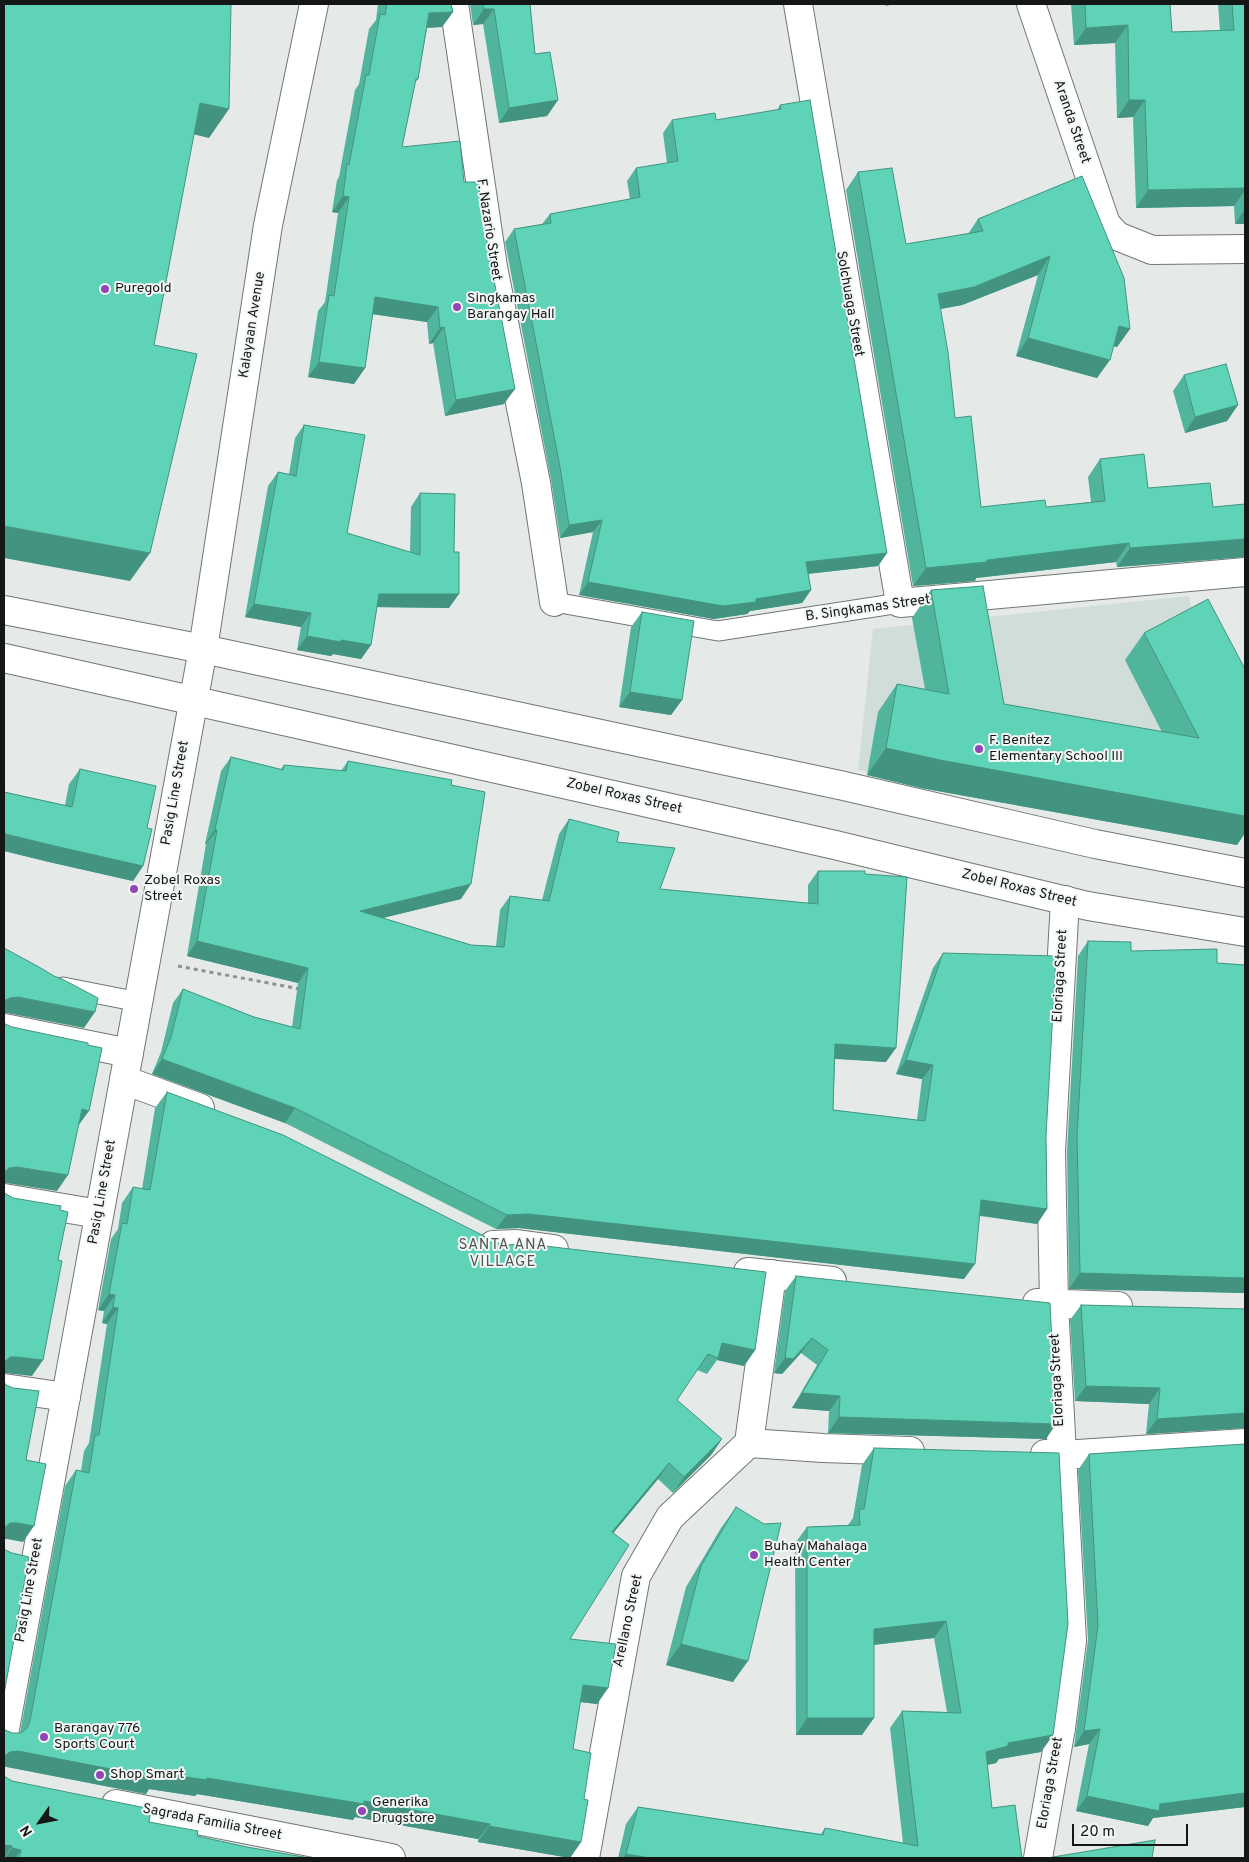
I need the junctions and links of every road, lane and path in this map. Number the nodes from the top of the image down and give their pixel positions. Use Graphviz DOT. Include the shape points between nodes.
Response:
graph roads {
  1 [pos="314,4"];
  2 [pos="454,4"];
  3 [pos="798,4"];
  4 [pos="1031,4"];
  5 [pos="1245,249"];
  6 [pos="1245,572"];
  7 [pos="554,602"];
  8 [pos="900,603"];
  9 [pos="4,610"];
  10 [pos="203,649"];
  11 [pos="4,658"];
  12 [pos="194,700"];
  13 [pos="1245,872"];
  14 [pos="1066,900"];
  15 [pos="1245,932"];
  16 [pos="146,960"];
  17 [pos="49,983"];
  18 [pos="307,990"];
  19 [pos="139,1002"];
  20 [pos="4,1028"];
  21 [pos="129,1053"];
  22 [pos="124,1080"];
  23 [pos="224,1117"];
  24 [pos="4,1198"];
  25 [pos="99,1214"];
  26 [pos="468,1232"];
  27 [pos="575,1251"];
  28 [pos="723,1268"];
  29 [pos="772,1274"];
  30 [pos="859,1284"];
  31 [pos="1015,1300"];
  32 [pos="1054,1304"];
  33 [pos="1140,1306"];
  34 [pos="4,1388"];
  35 [pos="66,1397"];
  36 [pos="1245,1442"];
  37 [pos="749,1443"];
  38 [pos="933,1451"];
  39 [pos="1023,1454"];
  40 [pos="1063,1455"];
  41 [pos="4,1734"];
  42 [pos="88,1798"];
  43 [pos="374,1857"];
  44 [pos="585,1858"];
  45 [pos="1038,1858"];
  1 -- 10 [label="street, Kalayaan Avenue" via="268,225"];
  2 -- 7 [label="street, F. Nazario Street" via="493,267 536,483"];
  3 -- 8 [label="street, Solchuaga Street"];
  4 -- 5 [label="street, Aranda Street" via="1106,224 1118,236 1152,250"];
  6 -- 8 [label="street, B. Singkamas Street"];
  7 -- 8 [label="lane, B. Singkamas Street" via="718,631"];
  9 -- 10 [label="street"];
  10 -- 12 [label="street, Pasig Line Street"];
  10 -- 13 [label="street" via="844,786 1095,844"];
  11 -- 12 [label="street, Zobel Roxas Street"];
  12 -- 14 [label="street, Zobel Roxas Street"];
  12 -- 16 [label="street, Pasig Line Street"];
  14 -- 15 [label="street, Zobel Roxas Street"];
  14 -- 32 [label="street, Eloriaga Street" via="1051,1151"];
  16 -- 18 [label="path"];
  16 -- 19 [label="street, Pasig Line Street"];
  17 -- 19 [label="lane"];
  19 -- 21 [label="street, Pasig Line Street"];
  20 -- 21 [label="street"];
  21 -- 22 [label="street, Pasig Line Street"];
  22 -- 23 [label="street"];
  22 -- 25 [label="street, Pasig Line Street"];
  24 -- 25 [label="street"];
  25 -- 35 [label="street, Pasig Line Street"];
  26 -- 27 [label="street" via="493,1245 516,1244"];
  28 -- 29 [label="street"];
  29 -- 30 [label="street"];
  29 -- 37 [label="street"];
  31 -- 32 [label="street"];
  32 -- 33 [label="street"];
  32 -- 40 [label="street, Eloriaga Street"];
  34 -- 35 [label="street"];
  35 -- 41 [label="street, Pasig Line Street" via="24,1558"];
  36 -- 40 [label="street"];
  37 -- 38 [label="street"];
  37 -- 44 [label="street, Arellano Street" via="670,1517 636,1576"];
  39 -- 40 [label="street"];
  40 -- 45 [label="street, Eloriaga Street" via="1072,1641"];
  42 -- 43 [label="street, Sagrada Familia Street"];
}
